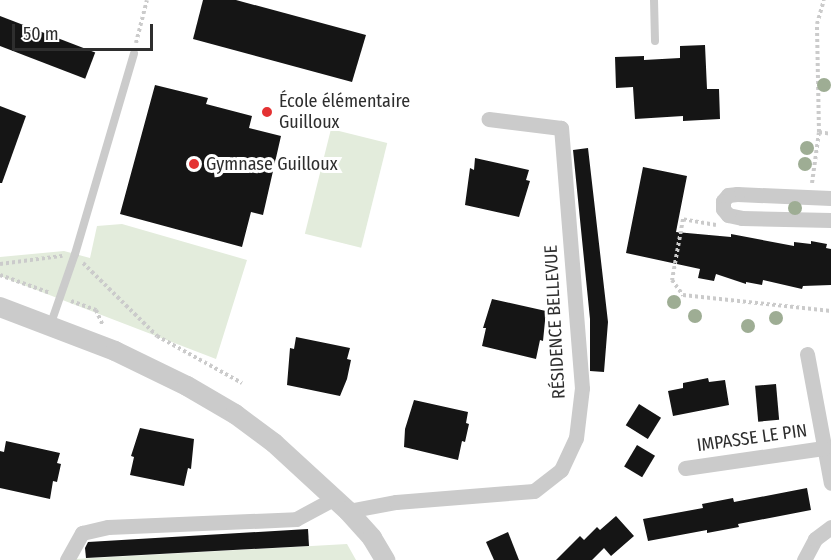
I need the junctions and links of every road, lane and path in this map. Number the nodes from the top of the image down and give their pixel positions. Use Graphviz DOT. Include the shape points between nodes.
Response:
graph roads {
  1 [pos="147,0"];
  2 [pos="654,0"];
  3 [pos="824,0"];
  4 [pos="655,41"];
  5 [pos="134,53"];
  6 [pos="489,119"];
  7 [pos="819,132"];
  8 [pos="831,134"];
  9 [pos="811,198"];
  10 [pos="831,198"];
  11 [pos="831,220"];
  12 [pos="717,226"];
  13 [pos="75,254"];
  14 [pos="0,264"];
  15 [pos="0,307"];
  16 [pos="831,311"];
  17 [pos="50,326"];
  18 [pos="807,354"];
  19 [pos="242,383"];
  20 [pos="824,448"];
  21 [pos="685,468"];
  22 [pos="831,483"];
  23 [pos="342,504"];
  24 [pos="831,526"];
  25 [pos="67,560"];
  26 [pos="385,560"];
  27 [pos="804,560"];
  1 -- 5 [label="path"];
  2 -- 4 [label="lane"];
  3 -- 7 [label="path" via="817,24"];
  5 -- 13 [label="lane"];
  6 -- 23 [label="street, RÉSIDENCE BELLEVUE" via="561,128 582,388 576,438 561,470 534,491"];
  7 -- 8 [label="path"];
  7 -- 9 [label="path"];
  9 -- 10 [label="street"];
  9 -- 11 [label="street" via="728,195 723,209 728,215 742,218"];
  12 -- 16 [label="path" via="683,219 672,280 683,295"];
  13 -- 14 [label="path"];
  13 -- 17 [label="lane"];
  13 -- 19 [label="path" via="157,336"];
  15 -- 17 [label="street"];
  17 -- 23 [label="street" via="115,351 235,414"];
  18 -- 20 [label="street, IMPASSE LE PIN"];
  20 -- 21 [label="street, IMPASSE LE PIN"];
  20 -- 22 [label="street, IMPASSE LE PIN"];
  23 -- 25 [label="street, RÉSIDENCE BELLEVUE" via="296,519 108,527 82,533"];
  23 -- 26 [label="street" via="372,538"];
  24 -- 27 [label="street" via="815,539"];
}
